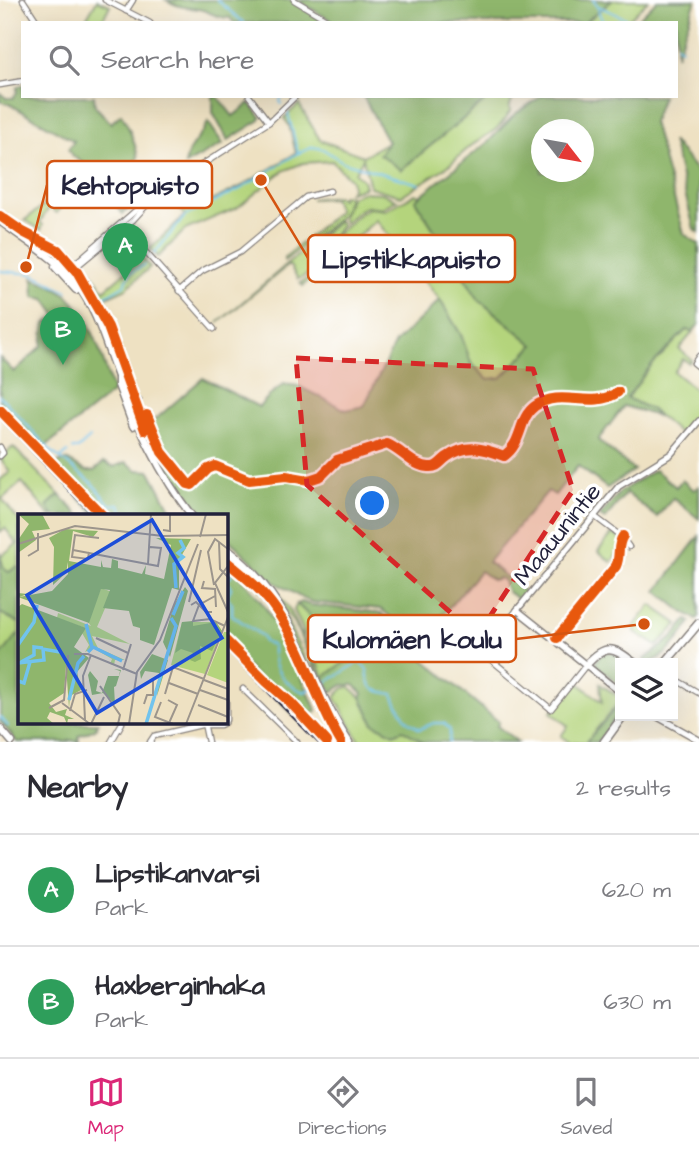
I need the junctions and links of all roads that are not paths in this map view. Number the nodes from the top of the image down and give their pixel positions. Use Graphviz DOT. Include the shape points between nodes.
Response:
graph roads {
  1 [pos="23,0"];
  2 [pos="105,0"];
  3 [pos="133,0"];
  4 [pos="294,0"];
  5 [pos="126,12"];
  6 [pos="37,21"];
  7 [pos="146,21"];
  8 [pos="329,21"];
  9 [pos="21,81"];
  10 [pos="0,85"];
  11 [pos="251,98"];
  12 [pos="294,98"];
  13 [pos="270,122"];
  14 [pos="330,191"];
  15 [pos="0,221"];
  16 [pos="123,226"];
  17 [pos="65,274"];
  18 [pos="179,291"];
  19 [pos="214,329"];
  20 [pos="699,356"];
  21 [pos="699,367"];
  22 [pos="699,421"];
  23 [pos="0,447"];
  24 [pos="0,456"];
  25 [pos="191,514"];
  26 [pos="594,515"];
  27 [pos="629,547"];
  28 [pos="228,550"];
  29 [pos="517,610"];
  30 [pos="699,622"];
  31 [pos="628,658"];
  32 [pos="669,658"];
  33 [pos="586,665"];
  34 [pos="678,681"];
  35 [pos="615,688"];
  36 [pos="243,689"];
  37 [pos="699,693"];
  38 [pos="619,721"];
  39 [pos="665,721"];
  40 [pos="121,724"];
  41 [pos="204,724"];
  42 [pos="221,724"];
  43 [pos="0,728"];
  44 [pos="699,740"];
  45 [pos="12,742"];
  46 [pos="111,742"];
  47 [pos="150,742"];
  48 [pos="208,742"];
  49 [pos="298,742"];
  50 [pos="349,742"];
  51 [pos="604,742"];
  1 -- 6 [label="street"];
  2 -- 5 [label="street"];
  3 -- 5 [label="street"];
  4 -- 8 [label="street"];
  5 -- 7 [label="street"];
  9 -- 10 [label="street"];
  11 -- 13 [label="street"];
  12 -- 13 [label="street"];
  13 -- 16 [label="street" via="176,180"];
  14 -- 18 [label="street" via="306,197 240,252 202,271"];
  15 -- 17 [label="main road"];
  16 -- 17 [label="street"];
  16 -- 18 [label="street"];
  17 -- 25 [label="main road" via="88,300 129,408 157,466"];
  18 -- 19 [label="street"];
  20 -- 21 [label="street" via="694,363"];
  22 -- 26 [label="street, Maauunintie" via="675,450 619,486"];
  23 -- 24 [label="street"];
  26 -- 27 [label="street"];
  26 -- 29 [label="street, Maauunintie"];
  28 -- 50 [label="main road" via="261,579 280,604"];
  29 -- 33 [label="street"];
  29 -- 33 [label="street, Maauunintie" via="483,653 551,709"];
  30 -- 32 [label="main road"];
  31 -- 33 [label="main road" via="611,649 599,652"];
  33 -- 35 [label="street"];
  34 -- 37 [label="street"];
  36 -- 49 [label="street"];
  38 -- 51 [label="main road"];
  39 -- 44 [label="street"];
  40 -- 46 [label="street"];
  41 -- 42 [label="street"];
  41 -- 47 [label="street" via="154,736"];
  41 -- 48 [label="street"];
  43 -- 45 [label="main road"];
}
